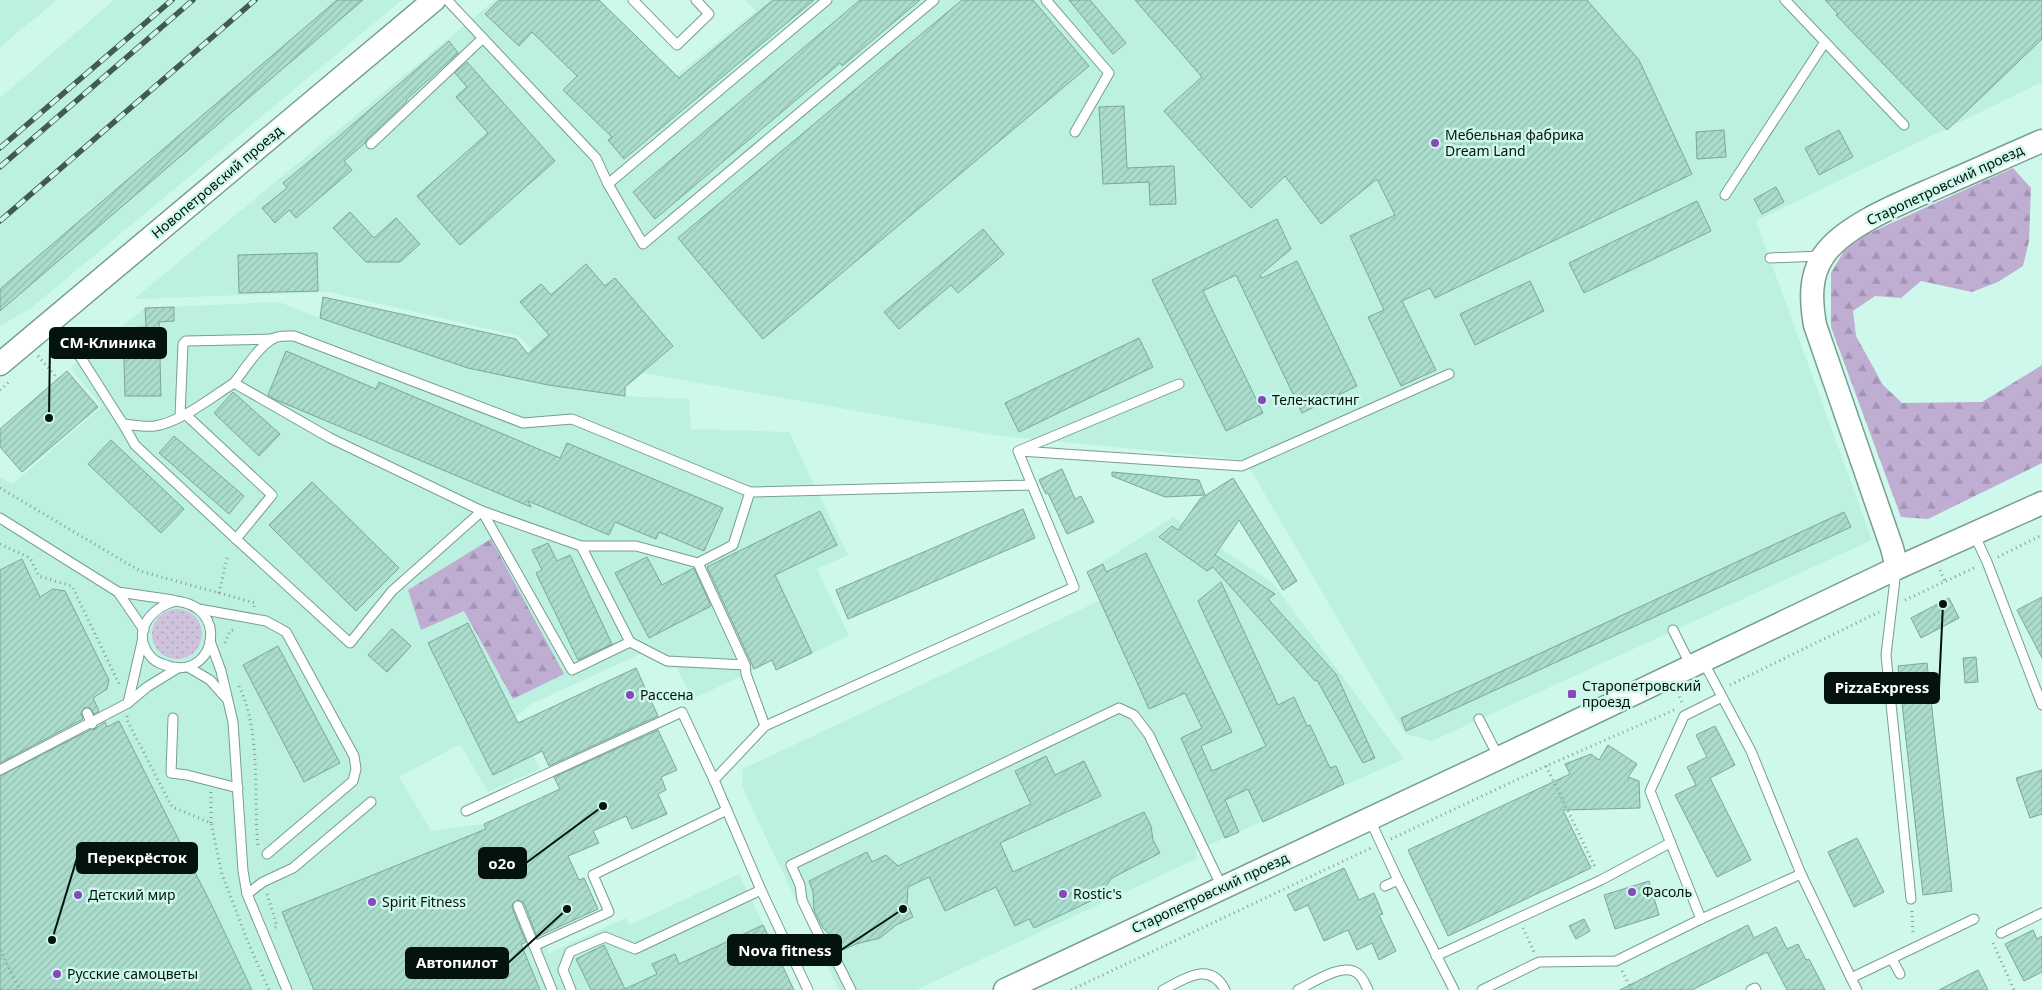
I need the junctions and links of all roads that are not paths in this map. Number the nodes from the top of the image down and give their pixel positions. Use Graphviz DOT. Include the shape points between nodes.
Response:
graph roads {
  1 [pos="434,0"];
  2 [pos="447,0"];
  3 [pos="633,0"];
  4 [pos="696,0"];
  5 [pos="827,0"];
  6 [pos="934,0"];
  7 [pos="1046,0"];
  8 [pos="1785,0"];
  9 [pos="483,38"];
  10 [pos="1825,42"];
  11 [pos="1904,125"];
  12 [pos="1074,132"];
  13 [pos="2042,141"];
  14 [pos="371,144"];
  15 [pos="608,184"];
  16 [pos="1725,195"];
  17 [pos="1824,256"];
  18 [pos="1770,258"];
  19 [pos="48,323"];
  20 [pos="273,339"];
  21 [pos="6,371"];
  22 [pos="1449,374"];
  23 [pos="234,383"];
  24 [pos="1179,384"];
  25 [pos="183,415"];
  26 [pos="124,424"];
  27 [pos="1018,451"];
  28 [pos="1032,485"];
  29 [pos="750,492"];
  30 [pos="2042,503"];
  31 [pos="482,511"];
  32 [pos="0,518"];
  33 [pos="1974,534"];
  34 [pos="236,539"];
  35 [pos="582,546"];
  36 [pos="698,563"];
  37 [pos="1896,568"];
  38 [pos="118,592"];
  39 [pos="176,601"];
  40 [pos="199,609"];
  41 [pos="144,630"];
  42 [pos="1674,630"];
  43 [pos="210,641"];
  44 [pos="142,642"];
  45 [pos="630,642"];
  46 [pos="1697,664"];
  47 [pos="745,665"];
  48 [pos="188,666"];
  49 [pos="178,668"];
  50 [pos="1720,694"];
  51 [pos="128,703"];
  52 [pos="230,704"];
  53 [pos="2042,705"];
  54 [pos="87,713"];
  55 [pos="173,718"];
  56 [pos="1479,719"];
  57 [pos="92,724"];
  58 [pos="766,726"];
  59 [pos="1499,758"];
  60 [pos="0,770"];
  61 [pos="714,780"];
  62 [pos="238,788"];
  63 [pos="371,802"];
  64 [pos="727,810"];
  65 [pos="466,811"];
  66 [pos="1370,819"];
  67 [pos="1670,843"];
  68 [pos="262,854"];
  69 [pos="1801,874"];
  70 [pos="1398,880"];
  71 [pos="1385,886"];
  72 [pos="1222,888"];
  73 [pos="761,890"];
  74 [pos="247,894"];
  75 [pos="1911,899"];
  76 [pos="518,906"];
  77 [pos="2042,913"];
  78 [pos="1700,919"];
  79 [pos="1974,920"];
  80 [pos="2001,934"];
  81 [pos="534,946"];
  82 [pos="1436,956"];
  83 [pos="1892,959"];
  84 [pos="1900,974"];
  85 [pos="1851,978"];
  86 [pos="287,990"];
  87 [pos="552,990"];
  88 [pos="572,990"];
  89 [pos="808,990"];
  90 [pos="851,990"];
  91 [pos="1005,990"];
  92 [pos="1162,990"];
  93 [pos="1225,990"];
  94 [pos="1298,990"];
  95 [pos="1368,990"];
  96 [pos="1454,990"];
  97 [pos="1482,990"];
  98 [pos="1751,990"];
  99 [pos="1756,990"];
  100 [pos="1857,990"];
  1 -- 19 [label="street, Новопетровский проезд"];
  2 -- 9 [label="lane"];
  3 -- 4 [label="lane" via="677,45 709,14"];
  5 -- 15 [label="lane"];
  6 -- 15 [label="lane" via="643,244"];
  7 -- 12 [label="lane" via="1109,74"];
  8 -- 10 [label="lane"];
  9 -- 14 [label="lane"];
  9 -- 15 [label="lane" via="596,158"];
  10 -- 11 [label="lane"];
  10 -- 16 [label="lane"];
  13 -- 17 [label="street, Старопетровский проезд" via="1892,207 1847,233"];
  17 -- 18 [label="lane"];
  17 -- 37 [label="street, Старопетровский проезд" via="1814,279 1811,300 1815,325 1892,548"];
  19 -- 21 [label="street, Новопетровский проезд"];
  19 -- 26 [label="lane" via="81,358"];
  20 -- 23 [label="lane"];
  20 -- 25 [label="lane" via="186,341 183,344"];
  20 -- 29 [label="lane" via="294,336 523,423 572,419"];
  22 -- 27 [label="lane" via="1242,466"];
  23 -- 25 [label="lane"];
  23 -- 31 [label="lane" via="330,438"];
  24 -- 27 [label="lane"];
  25 -- 26 [label="lane" via="156,426"];
  25 -- 34 [label="lane" via="272,495"];
  26 -- 34 [label="lane" via="135,445"];
  27 -- 28 [label="lane"];
  28 -- 29 [label="lane"];
  28 -- 58 [label="lane" via="1074,587"];
  29 -- 36 [label="lane" via="733,545"];
  30 -- 33 [label="street"];
  31 -- 34 [label="lane" via="392,591 350,643"];
  31 -- 35 [label="lane"];
  31 -- 45 [label="lane" via="572,670"];
  32 -- 38 [label="lane"];
  33 -- 37 [label="street"];
  33 -- 53 [label="lane"];
  35 -- 36 [label="lane" via="636,546"];
  35 -- 45 [label="lane"];
  36 -- 47 [label="lane"];
  37 -- 46 [label="street, Старопетровский проезд"];
  37 -- 75 [label="lane" via="1886,655"];
  38 -- 39 [label="lane"];
  38 -- 41 [label="lane"];
  39 -- 40 [label="lane" via="188,602"];
  39 -- 41 [label="lane" via="163,604 152,612"];
  40 -- 43 [label="lane" via="208,619"];
  40 -- 68 [label="lane" via="266,621 286,632 354,756 356,769 353,781"];
  41 -- 44 [label="lane"];
  42 -- 46 [label="lane"];
  43 -- 48 [label="lane" via="199,661"];
  43 -- 52 [label="lane"];
  44 -- 49 [label="lane" via="155,661"];
  44 -- 51 [label="lane"];
  45 -- 47 [label="lane" via="667,661"];
  46 -- 50 [label="lane"];
  46 -- 59 [label="street, Старопетровский проезд"];
  47 -- 58 [label="lane"];
  48 -- 49 [label="lane"];
  48 -- 52 [label="lane" via="210,680"];
  49 -- 51 [label="lane"];
  50 -- 67 [label="lane" via="1684,716 1650,791"];
  50 -- 69 [label="lane" via="1751,751"];
  51 -- 57 [label="lane"];
  52 -- 62 [label="lane"];
  54 -- 57 [label="lane"];
  55 -- 62 [label="lane" via="171,773"];
  56 -- 59 [label="lane"];
  57 -- 60 [label="lane"];
  58 -- 61 [label="lane"];
  59 -- 66 [label="street, Старопетровский проезд"];
  61 -- 64 [label="lane"];
  61 -- 65 [label="lane" via="682,712"];
  62 -- 74 [label="lane"];
  63 -- 74 [label="lane" via="293,868 263,882"];
  64 -- 73 [label="lane"];
  64 -- 81 [label="lane" via="593,875 610,912"];
  66 -- 70 [label="lane"];
  66 -- 72 [label="street, Старопетровский проезд"];
  67 -- 78 [label="lane"];
  67 -- 82 [label="lane" via="1601,880"];
  69 -- 78 [label="lane"];
  69 -- 85 [label="lane"];
  70 -- 71 [label="lane"];
  70 -- 82 [label="lane"];
  72 -- 90 [label="lane" via="1149,735 1134,715 1119,708 791,865 800,885 802,900 824,946 833,954"];
  72 -- 91 [label="street, Старопетровский проезд"];
  73 -- 88 [label="lane" via="634,949 605,937 570,952 563,970"];
  73 -- 89 [label="lane"];
  74 -- 86 [label="lane"];
  76 -- 81 [label="lane"];
  77 -- 80 [label="lane"];
  78 -- 97 [label="lane" via="1616,961 1539,962"];
  79 -- 83 [label="lane"];
  81 -- 87 [label="lane"];
  82 -- 96 [label="lane"];
  83 -- 84 [label="lane"];
  83 -- 85 [label="lane"];
  85 -- 100 [label="lane"];
  92 -- 93 [label="lane" via="1199,974 1212,975 1221,981"];
  94 -- 95 [label="lane" via="1345,969 1359,974"];
  98 -- 99 [label="lane"];
}
